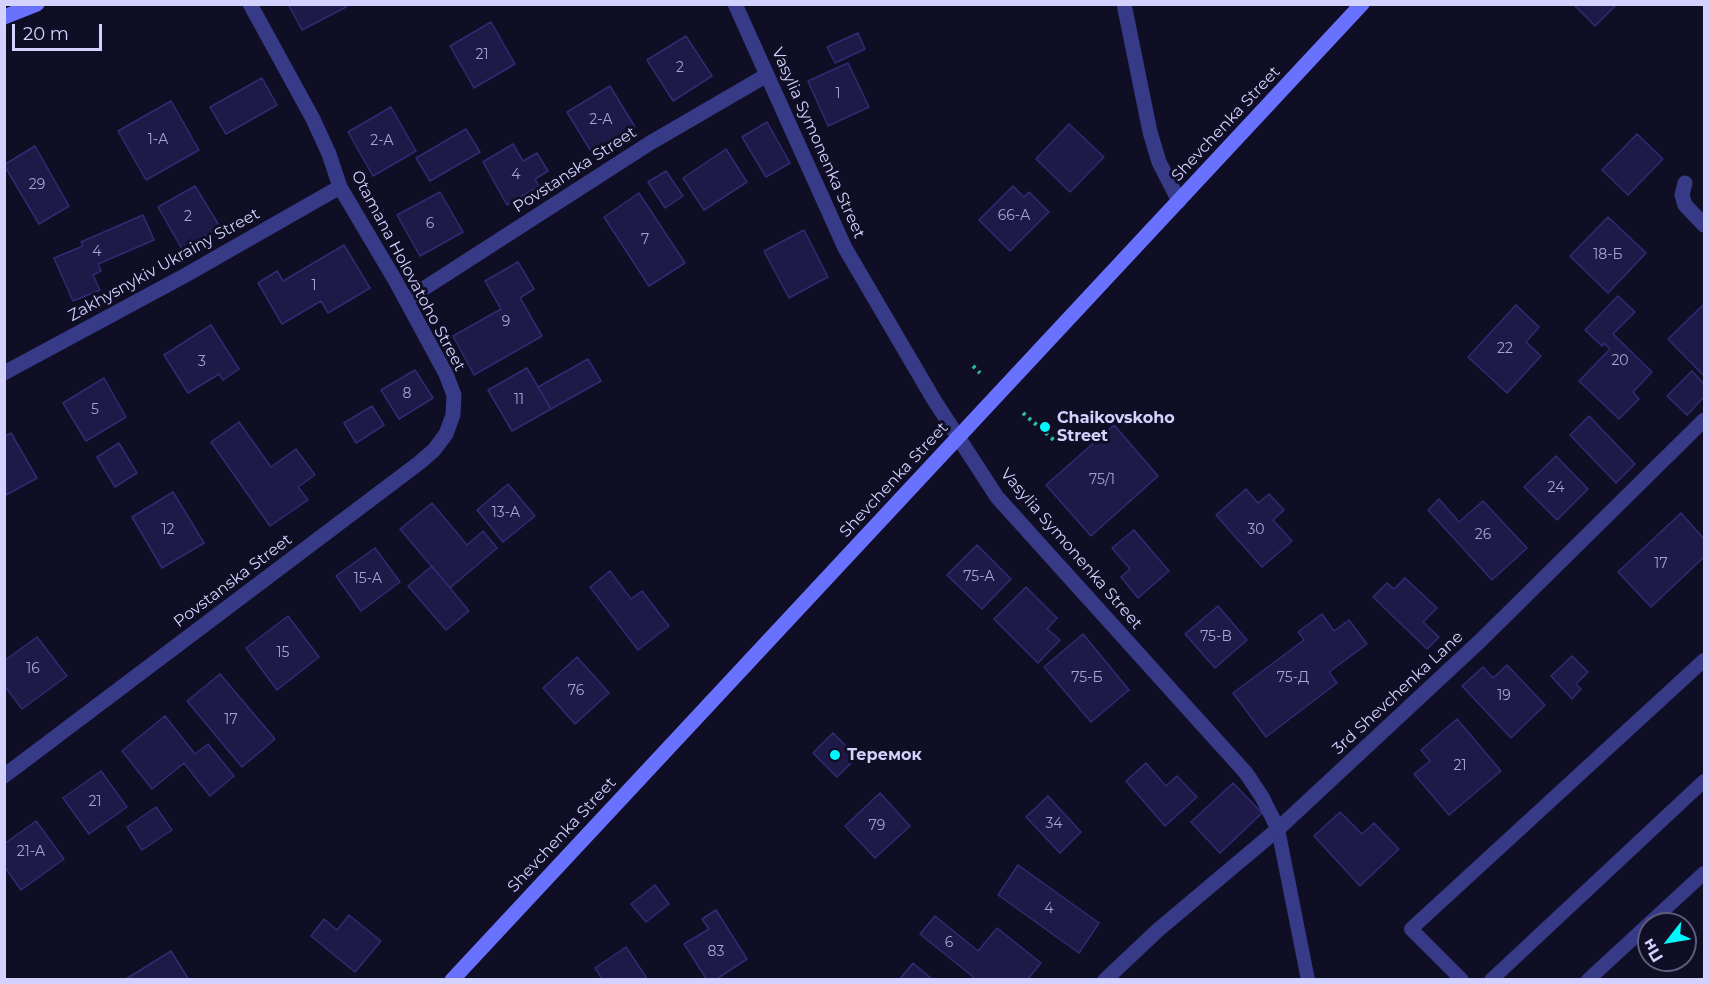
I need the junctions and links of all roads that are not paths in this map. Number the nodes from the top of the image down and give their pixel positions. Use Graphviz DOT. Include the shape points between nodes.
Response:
graph roads {
  1 [pos="37,4"];
  2 [pos="250,4"];
  3 [pos="735,4"];
  4 [pos="1124,4"];
  5 [pos="1362,4"];
  6 [pos="4,17"];
  7 [pos="767,75"];
  8 [pos="1685,183"];
  9 [pos="340,187"];
  10 [pos="1179,201"];
  11 [pos="1704,225"];
  12 [pos="406,300"];
  13 [pos="4,373"];
  14 [pos="453,395"];
  15 [pos="1704,420"];
  16 [pos="958,438"];
  17 [pos="1704,660"];
  18 [pos="4,776"];
  19 [pos="1704,781"];
  20 [pos="1278,829"];
  21 [pos="1704,873"];
  22 [pos="452,980"];
  23 [pos="1105,980"];
  24 [pos="1308,980"];
  25 [pos="1462,980"];
  26 [pos="1491,980"];
  27 [pos="1588,980"];
  1 -- 6 [label="main road"];
  2 -- 9 [label="street, Otamana Holovatoho Street" via="313,119"];
  3 -- 7 [label="street, Vasylia Symonenka Street"];
  4 -- 10 [label="street" via="1150,132 1159,162"];
  5 -- 10 [label="main road, Shevchenka Street"];
  7 -- 12 [label="street, Povstanska Street" via="650,143"];
  7 -- 16 [label="street, Vasylia Symonenka Street" via="845,248"];
  8 -- 11 [label="street" via="1685,205"];
  9 -- 12 [label="street, Otamana Holovatoho Street"];
  9 -- 13 [label="street, Zakhysnykiv Ukrainy Street"];
  10 -- 16 [label="main road, Shevchenka Street"];
  12 -- 14 [label="street, Otamana Holovatoho Street" via="446,374"];
  14 -- 18 [label="street, Povstanska Street" via="453,415 446,434 419,463"];
  15 -- 20 [label="street, 3rd Shevchenka Lane" via="1480,641"];
  16 -- 20 [label="street, Vasylia Symonenka Street" via="997,497 1246,773"];
  16 -- 22 [label="main road, Shevchenka Street"];
  17 -- 25 [label="lane" via="1411,929"];
  19 -- 26 [label="lane"];
  20 -- 23 [label="street, 3rd Shevchenka Lane"];
  20 -- 24 [label="lane, Vasylia Symonenka Street"];
  21 -- 27 [label="lane"];
}
